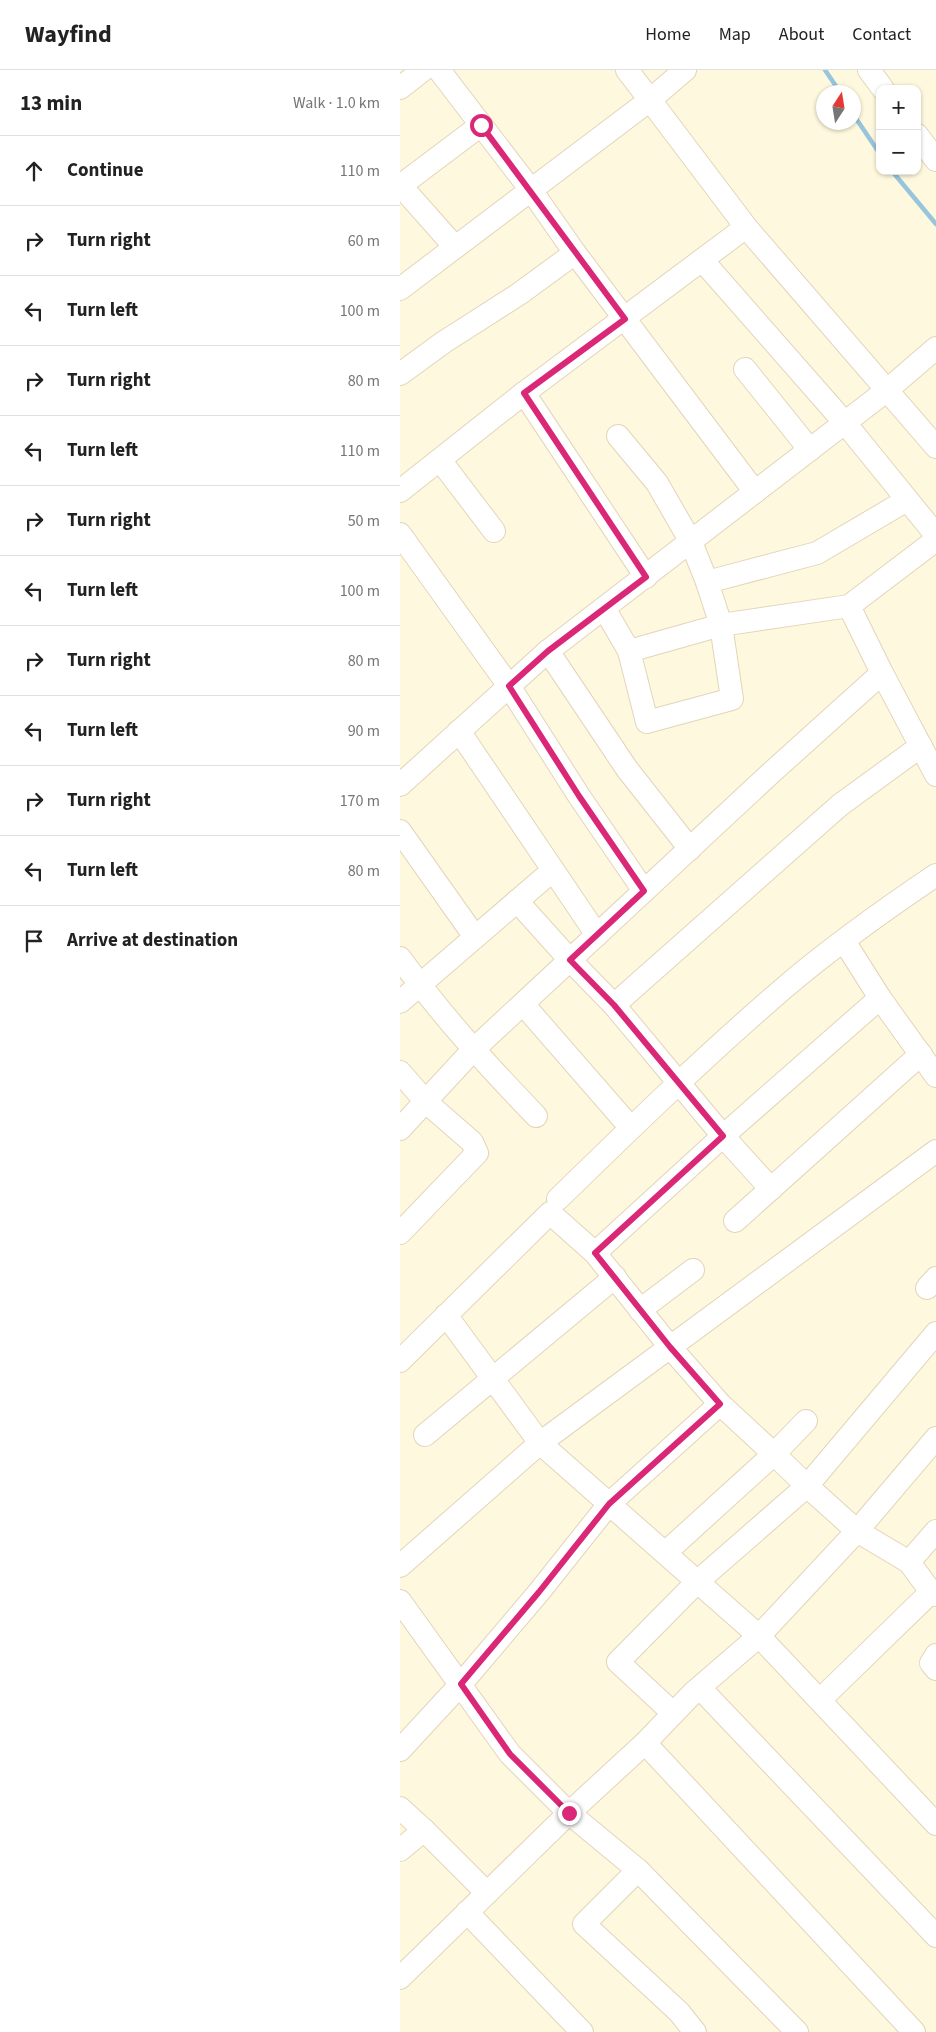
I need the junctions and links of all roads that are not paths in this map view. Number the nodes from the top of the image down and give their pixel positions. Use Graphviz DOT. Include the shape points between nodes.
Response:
graph roads {
  1 [pos="423,70"];
  2 [pos="439,70"];
  3 [pos="627,70"];
  4 [pos="685,70"];
  5 [pos="869,70"];
  6 [pos="880,85"];
  7 [pos="400,88"];
  8 [pos="650,100"];
  9 [pos="481,125"];
  10 [pos="400,185"];
  11 [pos="531,190"];
  12 [pos="746,227"];
  13 [pos="455,247"];
  14 [pos="575,253"];
  15 [pos="702,260"];
  16 [pos="401,286"];
  17 [pos="625,319"];
  18 [pos="936,348"];
  19 [pos="745,369"];
  20 [pos="400,374"];
  21 [pos="886,392"];
  22 [pos="524,393"];
  23 [pos="845,423"];
  24 [pos="618,436"];
  25 [pos="936,447"];
  26 [pos="810,450"];
  27 [pos="440,460"];
  28 [pos="400,491"];
  29 [pos="755,492"];
  30 [pos="907,500"];
  31 [pos="494,531"];
  32 [pos="400,534"];
  33 [pos="936,535"];
  34 [pos="936,540"];
  35 [pos="691,542"];
  36 [pos="646,577"];
  37 [pos="707,582"];
  38 [pos="849,606"];
  39 [pos="604,608"];
  40 [pos="720,625"];
  41 [pos="548,651"];
  42 [pos="628,651"];
  43 [pos="882,673"];
  44 [pos="509,686"];
  45 [pos="459,732"];
  46 [pos="921,746"];
  47 [pos="936,775"];
  48 [pos="400,784"];
  49 [pos="400,831"];
  50 [pos="690,848"];
  51 [pos="552,870"];
  52 [pos="936,875"];
  53 [pos="644,891"];
  54 [pos="517,901"];
  55 [pos="597,935"];
  56 [pos="475,937"];
  57 [pos="844,941"];
  58 [pos="400,958"];
  59 [pos="570,960"];
  60 [pos="419,985"];
  61 [pos="880,998"];
  62 [pos="400,1002"];
  63 [pos="523,1004"];
  64 [pos="614,1005"];
  65 [pos="473,1050"];
  66 [pos="921,1054"];
  67 [pos="400,1072"];
  68 [pos="936,1076"];
  69 [pos="678,1083"];
  70 [pos="426,1102"];
  71 [pos="536,1116"];
  72 [pos="631,1128"];
  73 [pos="400,1129"];
  74 [pos="723,1136"];
  75 [pos="936,1151"];
  76 [pos="771,1189"];
  77 [pos="558,1200"];
  78 [pos="734,1221"];
  79 [pos="400,1233"];
  80 [pos="595,1253"];
  81 [pos="693,1270"];
  82 [pos="615,1277"];
  83 [pos="640,1310"];
  84 [pos="446,1315"];
  85 [pos="936,1333"];
  86 [pos="670,1347"];
  87 [pos="400,1361"];
  88 [pos="493,1378"];
  89 [pos="720,1404"];
  90 [pos="806,1421"];
  91 [pos="425,1435"];
  92 [pos="936,1438"];
  93 [pos="540,1443"];
  94 [pos="774,1454"];
  95 [pos="806,1486"];
  96 [pos="609,1504"];
  97 [pos="857,1531"];
  98 [pos="936,1531"];
  99 [pos="665,1554"];
  100 [pos="909,1562"];
  101 [pos="400,1566"];
  102 [pos="697,1582"];
  103 [pos="934,1594"];
  104 [pos="400,1601"];
  105 [pos="759,1636"];
  106 [pos="936,1655"];
  107 [pos="936,1669"];
  108 [pos="461,1684"];
  109 [pos="700,1688"];
  110 [pos="824,1697"];
  111 [pos="673,1713"];
  112 [pos="645,1743"];
  113 [pos="400,1750"];
  114 [pos="400,1808"];
  115 [pos="569,1813"];
  116 [pos="936,1824"];
  117 [pos="424,1830"];
  118 [pos="400,1850"];
  119 [pos="638,1870"];
  120 [pos="486,1893"];
  121 [pos="467,1912"];
  122 [pos="936,1936"];
  123 [pos="400,1978"];
  124 [pos="582,2032"];
  125 [pos="695,2032"];
  126 [pos="797,2032"];
  127 [pos="914,2032"];
  1 -- 7 [label="street"];
  2 -- 9 [label="street"];
  3 -- 8 [label="street"];
  4 -- 8 [label="street"];
  5 -- 6 [label="street"];
  8 -- 11 [label="street"];
  8 -- 12 [label="street"];
  9 -- 10 [label="street"];
  9 -- 11 [label="street"];
  10 -- 13 [label="street"];
  11 -- 13 [label="street"];
  11 -- 14 [label="street"];
  12 -- 15 [label="street"];
  12 -- 21 [label="street"];
  13 -- 16 [label="street"];
  14 -- 17 [label="street"];
  14 -- 20 [label="street"];
  15 -- 17 [label="street"];
  15 -- 23 [label="street"];
  17 -- 22 [label="street"];
  17 -- 29 [label="street"];
  18 -- 21 [label="street"];
  19 -- 26 [label="street"];
  21 -- 23 [label="street"];
  21 -- 25 [label="street"];
  22 -- 27 [label="street"];
  22 -- 36 [label="street"];
  23 -- 26 [label="street"];
  23 -- 30 [label="street"];
  24 -- 35 [label="street" via="657,483"];
  26 -- 29 [label="street"];
  27 -- 28 [label="street"];
  27 -- 31 [label="street"];
  29 -- 35 [label="street"];
  30 -- 33 [label="street"];
  30 -- 37 [label="street" via="817,553"];
  32 -- 44 [label="street"];
  34 -- 38 [label="street"];
  35 -- 36 [label="street"];
  35 -- 37 [label="street"];
  36 -- 39 [label="street"];
  37 -- 40 [label="street"];
  38 -- 40 [label="street"];
  38 -- 43 [label="street"];
  39 -- 41 [label="street"];
  39 -- 42 [label="street"];
  40 -- 42 [label="street"];
  40 -- 42 [label="street" via="732,699 647,722"];
  41 -- 44 [label="street"];
  41 -- 50 [label="street" via="627,769"];
  43 -- 46 [label="street"];
  43 -- 50 [label="street"];
  44 -- 45 [label="street"];
  44 -- 53 [label="street"];
  45 -- 48 [label="street"];
  45 -- 51 [label="street"];
  46 -- 47 [label="street"];
  46 -- 64 [label="street" via="840,805"];
  49 -- 56 [label="street"];
  50 -- 53 [label="street"];
  51 -- 54 [label="street"];
  51 -- 55 [label="street"];
  52 -- 57 [label="street"];
  53 -- 55 [label="street"];
  54 -- 56 [label="street"];
  54 -- 59 [label="street"];
  55 -- 59 [label="street"];
  56 -- 60 [label="street"];
  57 -- 61 [label="street"];
  57 -- 69 [label="street" via="786,986"];
  58 -- 60 [label="street"];
  59 -- 63 [label="street"];
  59 -- 64 [label="street"];
  60 -- 62 [label="street"];
  60 -- 65 [label="street"];
  61 -- 66 [label="street"];
  61 -- 74 [label="street"];
  63 -- 65 [label="street"];
  63 -- 72 [label="street"];
  64 -- 69 [label="street"];
  65 -- 70 [label="street"];
  65 -- 71 [label="street"];
  66 -- 68 [label="street"];
  66 -- 76 [label="street"];
  67 -- 70 [label="street"];
  69 -- 72 [label="street"];
  69 -- 74 [label="street"];
  70 -- 73 [label="street"];
  70 -- 79 [label="street" via="472,1142 478,1153"];
  72 -- 77 [label="street"];
  74 -- 76 [label="street"];
  74 -- 80 [label="street"];
  75 -- 86 [label="street"];
  76 -- 78 [label="street"];
  80 -- 82 [label="street"];
  80 -- 84 [label="street" via="550,1213"];
  81 -- 83 [label="street"];
  82 -- 83 [label="street"];
  82 -- 88 [label="street"];
  83 -- 86 [label="street"];
  84 -- 87 [label="street"];
  84 -- 88 [label="street"];
  85 -- 95 [label="street"];
  86 -- 89 [label="street"];
  86 -- 93 [label="street"];
  88 -- 91 [label="street"];
  88 -- 93 [label="street"];
  89 -- 94 [label="street"];
  89 -- 96 [label="street"];
  90 -- 94 [label="street"];
  92 -- 97 [label="street"];
  93 -- 96 [label="street"];
  93 -- 101 [label="street"];
  94 -- 95 [label="street"];
  94 -- 99 [label="street"];
  95 -- 97 [label="street"];
  95 -- 102 [label="street"];
  96 -- 99 [label="street"];
  96 -- 108 [label="street"];
  97 -- 100 [label="street"];
  97 -- 105 [label="street"];
  98 -- 100 [label="street"];
  99 -- 102 [label="street"];
  100 -- 103 [label="street"];
  102 -- 105 [label="street"];
  102 -- 111 [label="street" via="618,1662"];
  103 -- 110 [label="street"];
  104 -- 108 [label="street"];
  105 -- 109 [label="street"];
  105 -- 116 [label="street"];
  106 -- 107 [label="street" via="931,1663"];
  108 -- 113 [label="street"];
  108 -- 115 [label="street" via="510,1754"];
  109 -- 111 [label="street"];
  109 -- 122 [label="street"];
  111 -- 112 [label="street"];
  112 -- 115 [label="street"];
  112 -- 127 [label="street"];
  114 -- 117 [label="street"];
  115 -- 119 [label="street"];
  115 -- 120 [label="street"];
  117 -- 118 [label="street"];
  117 -- 120 [label="street"];
  119 -- 125 [label="street" via="584,1924 679,2012"];
  119 -- 126 [label="street"];
  120 -- 121 [label="street"];
  121 -- 123 [label="street"];
  121 -- 124 [label="street"];
}
